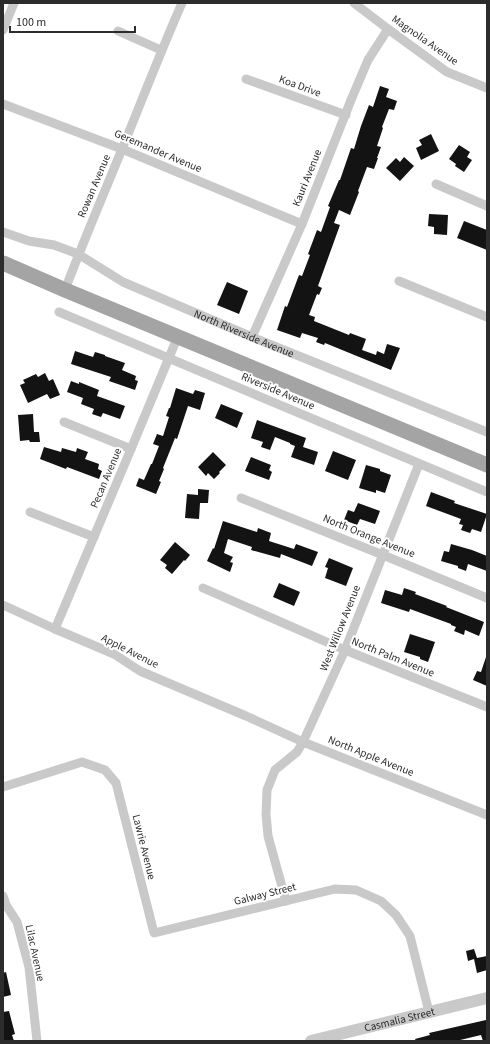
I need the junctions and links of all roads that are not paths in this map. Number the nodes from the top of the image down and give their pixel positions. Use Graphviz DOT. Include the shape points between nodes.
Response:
graph roads {
  1 [pos="14,3"];
  2 [pos="182,3"];
  3 [pos="354,3"];
  4 [pos="388,29"];
  5 [pos="3,30"];
  6 [pos="118,31"];
  7 [pos="161,50"];
  8 [pos="246,79"];
  9 [pos="487,88"];
  10 [pos="3,104"];
  11 [pos="346,115"];
  12 [pos="122,149"];
  13 [pos="436,184"];
  14 [pos="487,206"];
  15 [pos="302,224"];
  16 [pos="3,232"];
  17 [pos="78,254"];
  18 [pos="3,263"];
  19 [pos="398,281"];
  20 [pos="65,290"];
  21 [pos="59,312"];
  22 [pos="487,317"];
  23 [pos="178,336"];
  24 [pos="252,337"];
  25 [pos="168,358"];
  26 [pos="64,422"];
  27 [pos="487,432"];
  28 [pos="131,449"];
  29 [pos="419,464"];
  30 [pos="487,465"];
  31 [pos="487,492"];
  32 [pos="241,498"];
  33 [pos="30,512"];
  34 [pos="94,537"];
  35 [pos="383,554"];
  36 [pos="203,588"];
  37 [pos="487,598"];
  38 [pos="3,605"];
  39 [pos="55,629"];
  40 [pos="345,650"];
  41 [pos="487,708"];
  42 [pos="246,716"];
  43 [pos="303,742"];
  44 [pos="3,788"];
  45 [pos="487,816"];
  46 [pos="3,896"];
  47 [pos="286,901"];
  48 [pos="154,933"];
  49 [pos="487,998"];
  50 [pos="429,1012"];
  51 [pos="37,1041"];
  52 [pos="311,1041"];
  1 -- 5 [label="street"];
  2 -- 7 [label="street, Rowan Avenue"];
  3 -- 4 [label="street, Magnolia Avenue"];
  4 -- 9 [label="street, Magnolia Avenue" via="447,72"];
  4 -- 11 [label="street, Kauri Avenue" via="368,60"];
  6 -- 7 [label="street"];
  7 -- 12 [label="street, Rowan Avenue"];
  8 -- 11 [label="street, Koa Drive"];
  10 -- 12 [label="street, Geremander Avenue"];
  11 -- 15 [label="street, Kauri Avenue"];
  12 -- 15 [label="street, Geremander Avenue"];
  12 -- 17 [label="street, Rowan Avenue"];
  13 -- 14 [label="street"];
  15 -- 24 [label="street, Kauri Avenue"];
  16 -- 17 [label="street, North Riverside Avenue"];
  17 -- 20 [label="street, Rowan Avenue"];
  17 -- 24 [label="street, North Riverside Avenue" via="123,282"];
  18 -- 20 [label="main road"];
  19 -- 22 [label="street"];
  20 -- 23 [label="main road"];
  21 -- 25 [label="street, Riverside Avenue"];
  23 -- 25 [label="street, Pecan Avenue"];
  23 -- 30 [label="main road"];
  24 -- 27 [label="street, North Riverside Avenue"];
  25 -- 28 [label="street, Pecan Avenue"];
  25 -- 29 [label="street, Riverside Avenue"];
  26 -- 28 [label="street"];
  28 -- 34 [label="street, Pecan Avenue"];
  29 -- 31 [label="street, Riverside Avenue"];
  29 -- 35 [label="street, West Willow Avenue"];
  32 -- 35 [label="street, North Orange Avenue"];
  33 -- 34 [label="street"];
  34 -- 39 [label="street, Pecan Avenue"];
  35 -- 37 [label="street, North Orange Avenue"];
  35 -- 40 [label="street, West Willow Avenue"];
  36 -- 40 [label="street, North Palm Avenue"];
  38 -- 39 [label="street, Apple Avenue"];
  39 -- 42 [label="street, Apple Avenue" via="114,654 140,671"];
  40 -- 41 [label="street, North Palm Avenue"];
  40 -- 43 [label="street, West Willow Avenue"];
  42 -- 43 [label="street, North Apple Avenue"];
  43 -- 45 [label="street, North Apple Avenue"];
  43 -- 47 [label="street, West Willow Avenue" via="297,752 275,770 266,790 268,836"];
  44 -- 48 [label="street, Lawrie Avenue" via="82,762 105,770 116,783"];
  46 -- 51 [label="street, Lilac Avenue" via="17,922 28,967"];
  47 -- 48 [label="street, Galway Street"];
  47 -- 50 [label="street, Galway Street" via="335,889 356,890 381,902 396,915 410,936"];
  49 -- 50 [label="street, Casmalia Street"];
  50 -- 52 [label="street, Casmalia Street"];
}
